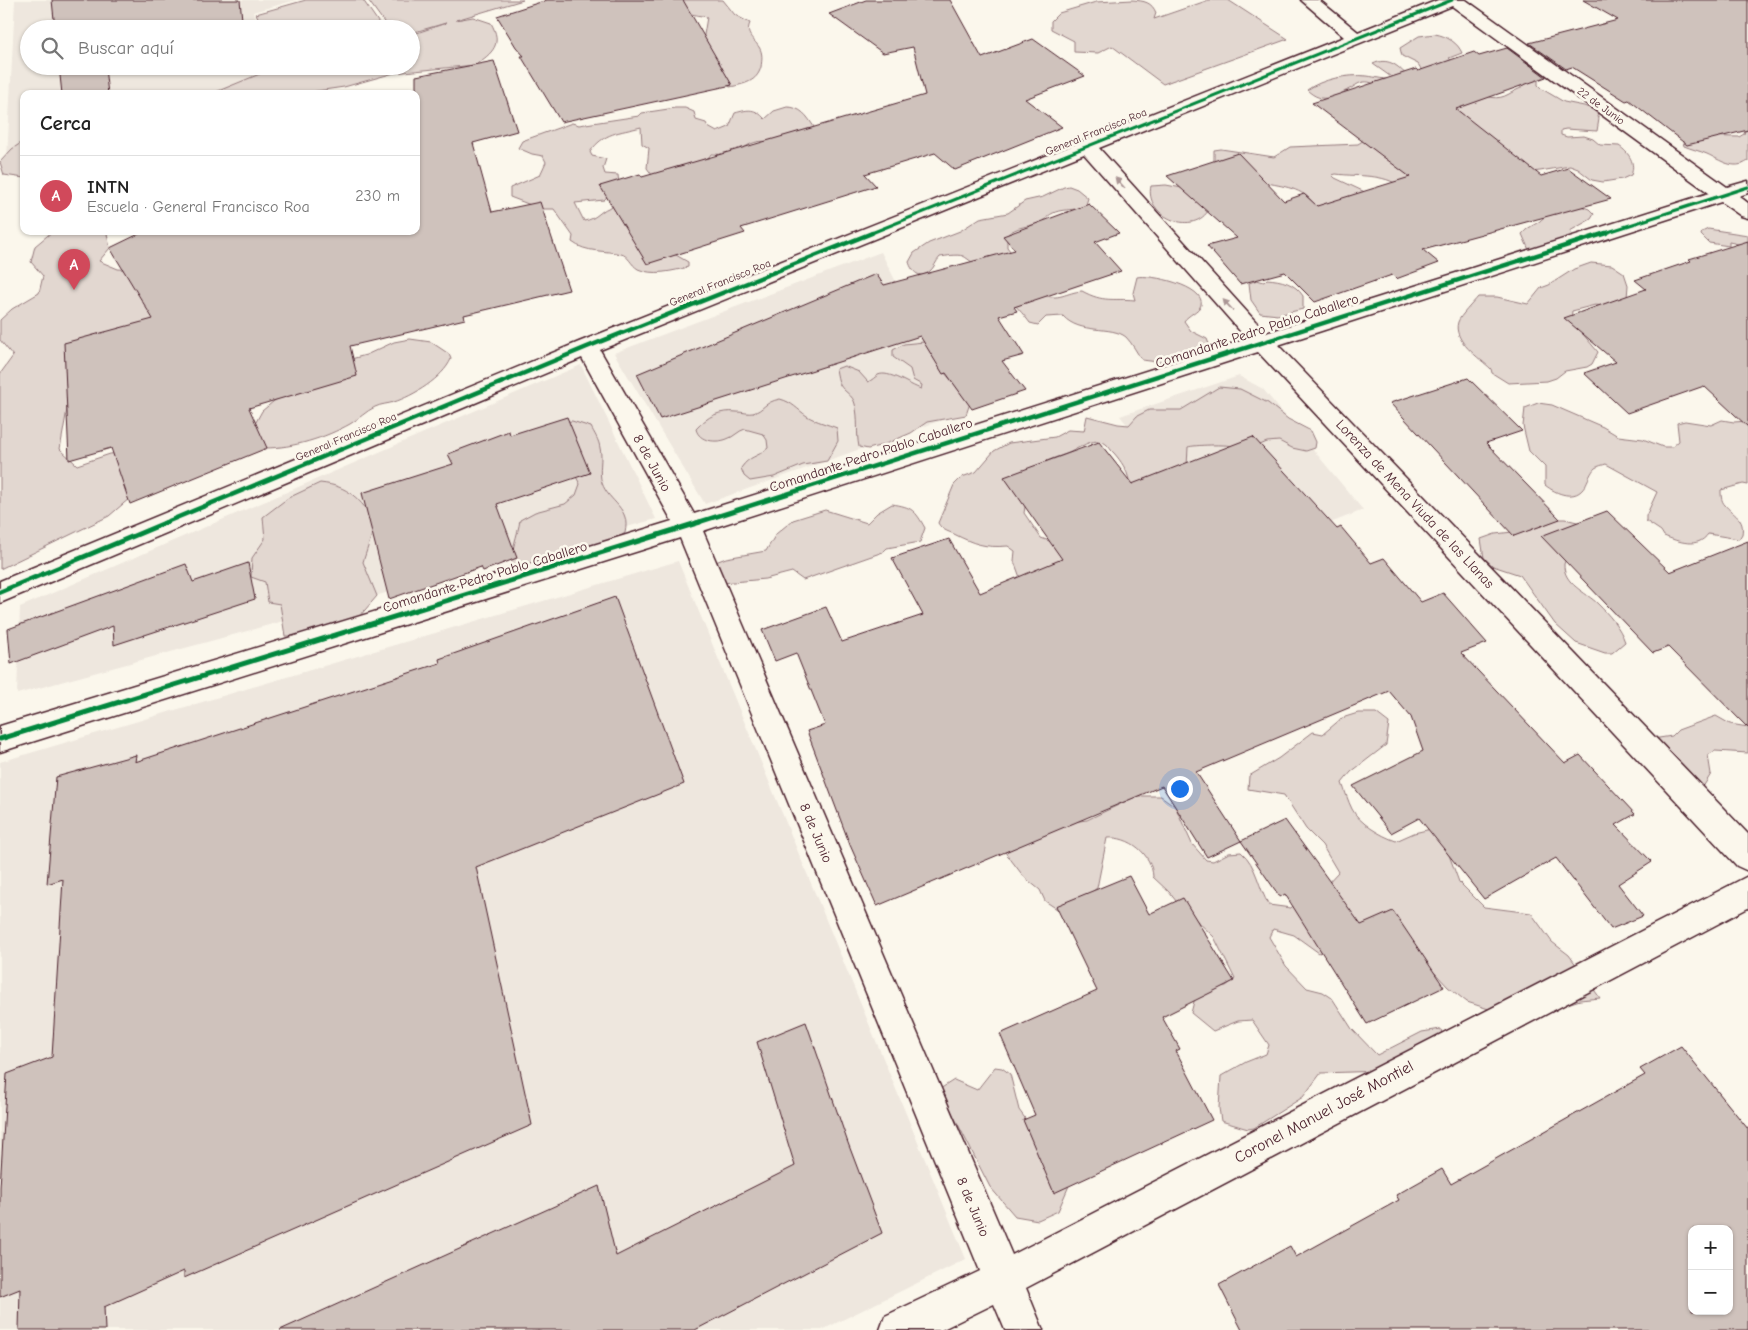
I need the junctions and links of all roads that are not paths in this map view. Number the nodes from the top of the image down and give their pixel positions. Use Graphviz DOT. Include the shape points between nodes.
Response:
graph roads {
  1 [pos="1310,0"];
  2 [pos="1453,0"];
  3 [pos="1356,38"];
  4 [pos="1087,146"];
  5 [pos="1748,187"];
  6 [pos="1722,195"];
  7 [pos="1748,212"];
  8 [pos="1261,341"];
  9 [pos="587,347"];
  10 [pos="688,526"];
  11 [pos="0,592"];
  12 [pos="0,740"];
  13 [pos="1748,856"];
  14 [pos="1748,891"];
  15 [pos="1003,1280"];
  16 [pos="899,1330"];
  17 [pos="1024,1330"];
  1 -- 3 [label="street"];
  2 -- 3 [label="street, General Francisco Roa"];
  2 -- 6 [label="street, 22 de Junio"];
  3 -- 4 [label="street, General Francisco Roa"];
  8 -- 4 [label="street, Lorenza de Mena Viuda de las Llanas, one-way"];
  4 -- 9 [label="street, General Francisco Roa"];
  5 -- 6 [label="street, Comandante Pedro Pablo Caballero"];
  6 -- 7 [label="street, 22 de Junio"];
  6 -- 8 [label="street, Comandante Pedro Pablo Caballero"];
  8 -- 10 [label="street, Comandante Pedro Pablo Caballero"];
  8 -- 13 [label="street, Lorenza de Mena Viuda de las Llanas"];
  9 -- 10 [label="street, 8 de Junio"];
  9 -- 11 [label="street, General Francisco Roa"];
  10 -- 12 [label="street, Comandante Pedro Pablo Caballero"];
  10 -- 15 [label="street, 8 de Junio"];
  14 -- 15 [label="street, Coronel Manuel José Montiel"];
  15 -- 16 [label="street, Coronel Manuel José Montiel"];
  15 -- 17 [label="street, 8 de Junio"];
}
